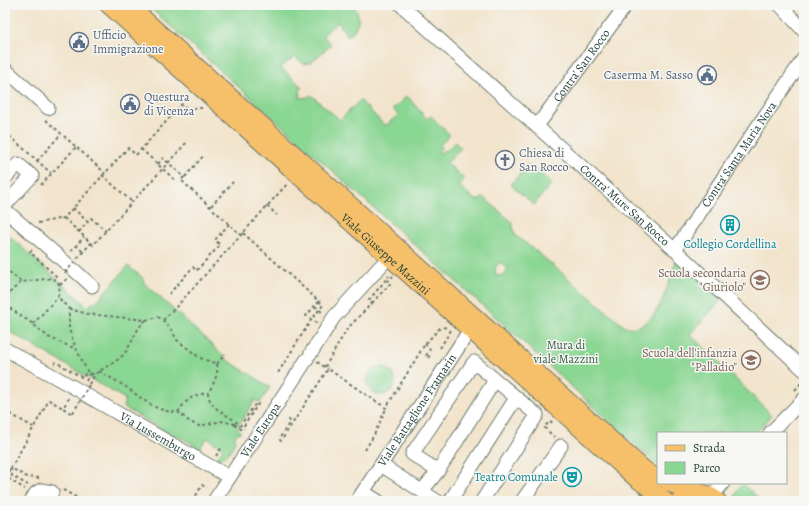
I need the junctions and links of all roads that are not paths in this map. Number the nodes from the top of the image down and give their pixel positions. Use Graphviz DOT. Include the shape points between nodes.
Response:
graph roads {
  1 [pos="108,5"];
  2 [pos="129,5"];
  3 [pos="626,5"];
  4 [pos="780,5"];
  5 [pos="406,7"];
  6 [pos="804,31"];
  7 [pos="804,58"];
  8 [pos="5,69"];
  9 [pos="46,113"];
  10 [pos="529,123"];
  11 [pos="5,178"];
  12 [pos="5,205"];
  13 [pos="5,210"];
  14 [pos="675,250"];
  15 [pos="393,267"];
  16 [pos="92,286"];
  17 [pos="474,324"];
  18 [pos="5,349"];
  19 [pos="804,370"];
  20 [pos="495,380"];
  21 [pos="516,398"];
  22 [pos="804,399"];
  23 [pos="771,432"];
  24 [pos="561,446"];
  25 [pos="381,465"];
  26 [pos="438,471"];
  27 [pos="229,477"];
  28 [pos="657,478"];
  29 [pos="669,484"];
  30 [pos="722,484"];
  31 [pos="422,491"];
  32 [pos="56,494"];
  33 [pos="28,495"];
  34 [pos="684,496"];
  35 [pos="360,497"];
  36 [pos="715,498"];
  37 [pos="40,501"];
  38 [pos="214,501"];
  39 [pos="378,501"];
  40 [pos="437,501"];
  41 [pos="450,501"];
  42 [pos="482,501"];
  43 [pos="522,501"];
  44 [pos="666,501"];
  1 -- 15 [label="main road, Viale Giuseppe Mazzini"];
  2 -- 17 [label="main road, Viale Giuseppe Mazzini"];
  3 -- 10 [label="street, Contra' San Rocco"];
  4 -- 6 [label="street"];
  5 -- 10 [label="street, Contra' Mure San Rocco"];
  7 -- 14 [label="street, Contra' Santa Maria Nova"];
  8 -- 9 [label="street"];
  10 -- 14 [label="street, Contra' Mure San Rocco"];
  11 -- 12 [label="street" via="18,164 32,176"];
  13 -- 16 [label="street"];
  14 -- 19 [label="street, Contra' Mure San Rocco"];
  15 -- 17 [label="main road, Viale Giuseppe Mazzini"];
  15 -- 27 [label="street, Viale Europa" via="334,317"];
  17 -- 25 [label="street, Viale Battaglione Framarin"];
  17 -- 28 [label="main road, Viale Giuseppe Mazzini"];
  17 -- 44 [label="main road, Viale Giuseppe Mazzini" via="635,478"];
  18 -- 27 [label="street, Via Lussemburgo"];
  20 -- 21 [label="street"];
  20 -- 26 [label="street"];
  20 -- 26 [label="street" via="474,362 412,454"];
  21 -- 41 [label="street"];
  21 -- 42 [label="street" via="537,415"];
  22 -- 23 [label="street"];
  24 -- 43 [label="street"];
  25 -- 31 [label="street"];
  25 -- 35 [label="street, Viale Battaglione Framarin"];
  26 -- 31 [label="street"];
  27 -- 38 [label="street, Viale Europa"];
  29 -- 34 [label="main road"];
  30 -- 36 [label="street"];
  31 -- 40 [label="street"];
  32 -- 33 [label="street" via="41,490"];
  32 -- 37 [label="street" via="54,499 44,496"];
  34 -- 36 [label="main road" via="698,491"];
  35 -- 39 [label="street"];
}
